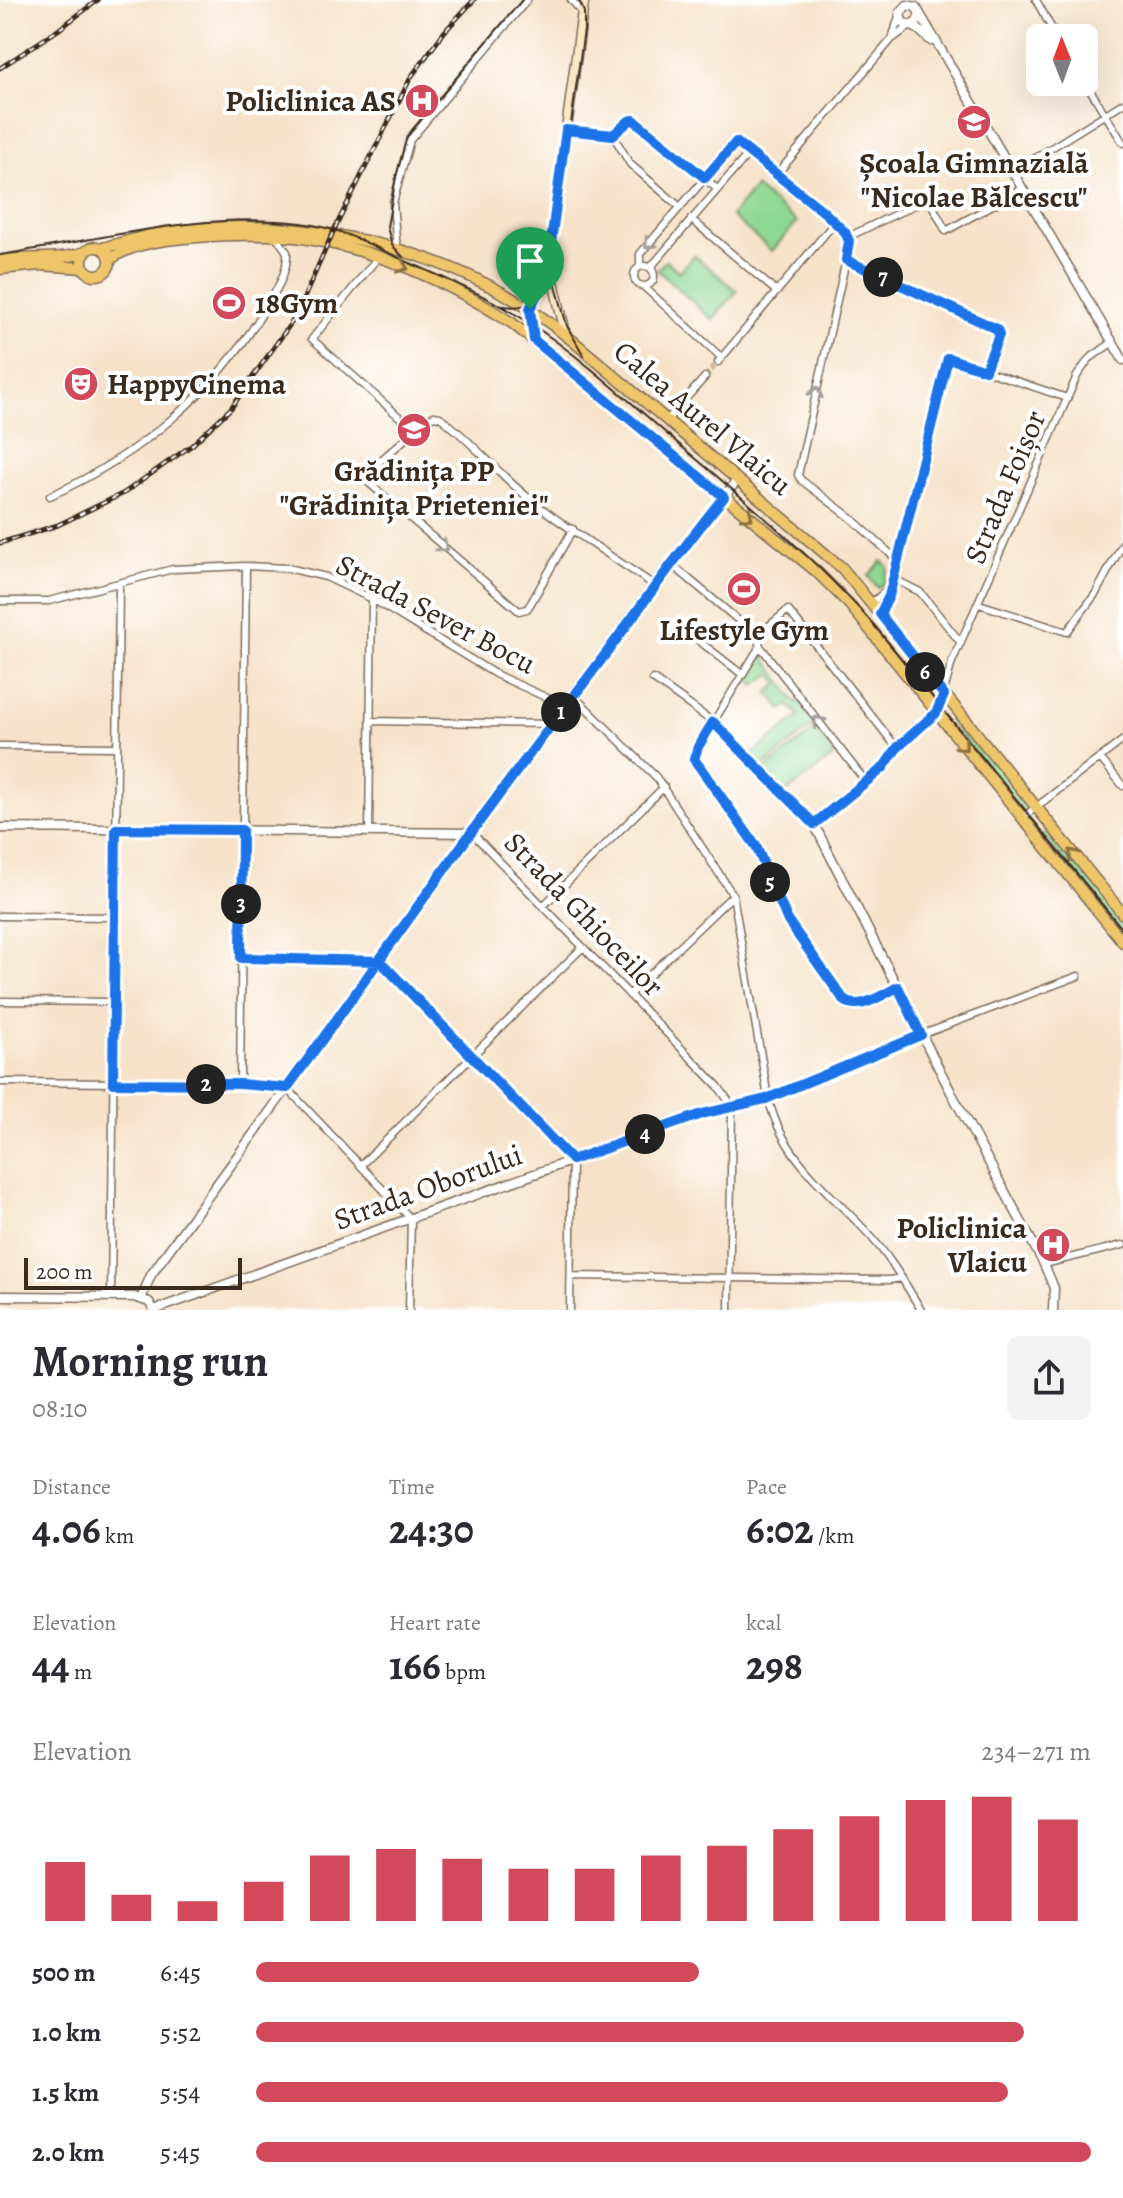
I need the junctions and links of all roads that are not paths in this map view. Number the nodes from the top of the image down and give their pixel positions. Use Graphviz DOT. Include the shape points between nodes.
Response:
graph roads {
  1 [pos="527,0"];
  2 [pos="571,0"];
  3 [pos="584,0"];
  4 [pos="899,0"];
  5 [pos="1036,0"];
  6 [pos="915,7"];
  7 [pos="582,13"];
  8 [pos="900,14"];
  9 [pos="1049,24"];
  10 [pos="911,26"];
  11 [pos="892,39"];
  12 [pos="938,47"];
  13 [pos="1094,96"];
  14 [pos="1123,103"];
  15 [pos="1105,113"];
  16 [pos="566,130"];
  17 [pos="613,135"];
  18 [pos="1123,143"];
  19 [pos="749,153"];
  20 [pos="1013,172"];
  21 [pos="777,174"];
  22 [pos="705,178"];
  23 [pos="1023,188"];
  24 [pos="717,189"];
  25 [pos="680,207"];
  26 [pos="691,219"];
  27 [pos="835,222"];
  28 [pos="275,235"];
  29 [pos="848,237"];
  30 [pos="302,238"];
  31 [pos="102,248"];
  32 [pos="397,250"];
  33 [pos="85,252"];
  34 [pos="287,252"];
  35 [pos="378,257"];
  36 [pos="549,258"];
  37 [pos="110,259"];
  38 [pos="846,260"];
  39 [pos="0,261"];
  40 [pos="640,267"];
  41 [pos="83,268"];
  42 [pos="650,268"];
  43 [pos="0,269"];
  44 [pos="643,286"];
  45 [pos="777,292"];
  46 [pos="530,309"];
  47 [pos="566,335"];
  48 [pos="534,340"];
  49 [pos="1113,342"];
  50 [pos="1123,360"];
  51 [pos="985,370"];
  52 [pos="705,377"];
  53 [pos="1067,398"];
  54 [pos="668,419"];
  55 [pos="414,430"];
  56 [pos="738,479"];
  57 [pos="50,496"];
  58 [pos="724,497"];
  59 [pos="573,529"];
  60 [pos="1123,543"];
  61 [pos="896,559"];
  62 [pos="670,563"];
  63 [pos="246,566"];
  64 [pos="892,578"];
  65 [pos="119,584"];
  66 [pos="654,585"];
  67 [pos="891,587"];
  68 [pos="372,599"];
  69 [pos="0,601"];
  70 [pos="871,603"];
  71 [pos="979,604"];
  72 [pos="880,614"];
  73 [pos="757,636"];
  74 [pos="694,637"];
  75 [pos="961,643"];
  76 [pos="760,646"];
  77 [pos="952,662"];
  78 [pos="743,675"];
  79 [pos="930,678"];
  80 [pos="653,679"];
  81 [pos="944,695"];
  82 [pos="574,696"];
  83 [pos="565,706"];
  84 [pos="936,713"];
  85 [pos="370,721"];
  86 [pos="713,722"];
  87 [pos="552,724"];
  88 [pos="1123,740"];
  89 [pos="0,746"];
  90 [pos="117,747"];
  91 [pos="897,748"];
  92 [pos="1100,758"];
  93 [pos="866,782"];
  94 [pos="1123,786"];
  95 [pos="664,787"];
  96 [pos="1036,808"];
  97 [pos="1022,818"];
  98 [pos="814,824"];
  99 [pos="0,828"];
  100 [pos="116,829"];
  101 [pos="242,830"];
  102 [pos="369,832"];
  103 [pos="472,833"];
  104 [pos="733,895"];
  105 [pos="543,906"];
  106 [pos="1123,914"];
  107 [pos="0,916"];
  108 [pos="115,917"];
  109 [pos="1123,942"];
  110 [pos="583,947"];
  111 [pos="241,958"];
  112 [pos="380,961"];
  113 [pos="1078,976"];
  114 [pos="898,987"];
  115 [pos="629,995"];
  116 [pos="0,1001"];
  117 [pos="113,1002"];
  118 [pos="921,1035"];
  119 [pos="474,1056"];
  120 [pos="0,1082"];
  121 [pos="113,1083"];
  122 [pos="240,1084"];
  123 [pos="287,1088"];
  124 [pos="766,1099"];
  125 [pos="732,1106"];
  126 [pos="572,1160"];
  127 [pos="361,1165"];
  128 [pos="411,1219"];
  129 [pos="1123,1245"];
  130 [pos="1044,1264"];
  131 [pos="571,1276"];
  132 [pos="902,1278"];
  133 [pos="730,1279"];
  134 [pos="0,1296"];
  135 [pos="111,1297"];
  136 [pos="141,1299"];
  137 [pos="154,1310"];
  138 [pos="409,1310"];
  139 [pos="570,1310"];
  140 [pos="729,1310"];
  141 [pos="921,1310"];
  142 [pos="1053,1310"];
  1 -- 32 [label="street" via="414,134 395,195"];
  2 -- 7 [label="street"];
  3 -- 7 [label="main road"];
  4 -- 8 [label="street"];
  5 -- 9 [label="street"];
  6 -- 8 [label="street" via="907,5"];
  6 -- 10 [label="street" via="917,22"];
  6 -- 12 [label="street"];
  7 -- 16 [label="main road"];
  8 -- 10 [label="street"];
  8 -- 11 [label="street"];
  10 -- 11 [label="street"];
  10 -- 12 [label="street"];
  11 -- 21 [label="street"];
  12 -- 20 [label="street"];
  13 -- 15 [label="street"];
  14 -- 15 [label="street"];
  15 -- 18 [label="street"];
  15 -- 20 [label="street"];
  16 -- 17 [label="street"];
  16 -- 36 [label="main road"];
  17 -- 22 [label="street" via="636,120"];
  17 -- 25 [label="street" via="630,164"];
  19 -- 21 [label="street"];
  19 -- 22 [label="street" via="736,142"];
  19 -- 24 [label="street"];
  20 -- 23 [label="street"];
  21 -- 27 [label="street"];
  22 -- 24 [label="street"];
  22 -- 25 [label="street"];
  23 -- 29 [label="street" via="946,231 925,200"];
  23 -- 49 [label="street"];
  24 -- 26 [label="street"];
  25 -- 40 [label="street, one-way" via="640,254"];
  26 -- 42 [label="street"];
  26 -- 45 [label="street"];
  27 -- 29 [label="street"];
  27 -- 45 [label="street"];
  28 -- 30 [label="main road, Calea Aurel Vlaicu"];
  28 -- 34 [label="street"];
  28 -- 37 [label="main road, Calea Aurel Vlaicu" via="150,242"];
  29 -- 38 [label="street"];
  30 -- 34 [label="street"];
  30 -- 35 [label="main road, Calea Aurel Vlaicu"];
  31 -- 32 [label="main road, Calea Aurel Vlaicu" via="166,232 253,227 302,229"];
  31 -- 33 [label="main road, Calea Aurel Vlaicu"];
  31 -- 37 [label="main road"];
  32 -- 46 [label="main road, Calea Aurel Vlaicu" via="466,274"];
  33 -- 39 [label="main road, Calea Aurel Vlaicu"];
  33 -- 41 [label="main road"];
  34 -- 57 [label="street" via="285,270 261,316 207,385 134,449"];
  35 -- 48 [label="main road, Calea Aurel Vlaicu, one-way" via="466,295"];
  35 -- 55 [label="street" via="312,339"];
  36 -- 46 [label="main road"];
  36 -- 47 [label="main road"];
  37 -- 41 [label="main road, Calea Aurel Vlaicu" via="108,269 99,275"];
  38 -- 51 [label="street" via="997,329"];
  61 -- 38 [label="street, one-way" via="801,480 799,468"];
  40 -- 42 [label="street"];
  40 -- 44 [label="street" via="634,277"];
  41 -- 43 [label="main road, Calea Aurel Vlaicu"];
  42 -- 44 [label="street" via="653,279"];
  44 -- 45 [label="street" via="720,360"];
  46 -- 47 [label="main road, Calea Aurel Vlaicu"];
  46 -- 48 [label="main road"];
  47 -- 54 [label="main road, Calea Aurel Vlaicu"];
  48 -- 58 [label="main road, Calea Aurel Vlaicu"];
  49 -- 50 [label="street"];
  49 -- 53 [label="street, Strada Foișor" via="1089,359"];
  51 -- 53 [label="street"];
  51 -- 61 [label="street" via="948,358"];
  52 -- 54 [label="street"];
  53 -- 71 [label="street, Strada Foișor"];
  54 -- 56 [label="main road, Calea Aurel Vlaicu"];
  55 -- 59 [label="street" via="436,416 522,493"];
  55 -- 59 [label="street, one-way" via="364,477 519,611 531,603"];
  56 -- 58 [label="street"];
  56 -- 70 [label="main road, Calea Aurel Vlaicu" via="823,549"];
  58 -- 62 [label="street"];
  58 -- 84 [label="main road, Calea Aurel Vlaicu, one-way" via="850,605"];
  59 -- 66 [label="street"];
  60 -- 71 [label="street" via="1067,632"];
  61 -- 64 [label="street"];
  62 -- 66 [label="street"];
  62 -- 73 [label="street"];
  63 -- 65 [label="street, Strada Sever Bocu" via="173,569"];
  63 -- 68 [label="street, Strada Sever Bocu" via="326,577"];
  63 -- 101 [label="street"];
  64 -- 67 [label="street"];
  64 -- 75 [label="street" via="920,592"];
  65 -- 69 [label="street, Strada Sever Bocu" via="49,601"];
  65 -- 90 [label="street"];
  66 -- 82 [label="street"];
  67 -- 70 [label="street"];
  67 -- 72 [label="street"];
  68 -- 83 [label="street, Strada Sever Bocu" via="495,674"];
  68 -- 85 [label="street"];
  70 -- 72 [label="main road, Calea Aurel Vlaicu"];
  71 -- 75 [label="street, Strada Foișor"];
  72 -- 79 [label="main road, Calea Aurel Vlaicu"];
  73 -- 76 [label="street"];
  73 -- 91 [label="street" via="788,610"];
  74 -- 78 [label="street"];
  75 -- 77 [label="street, Strada Foișor"];
  76 -- 78 [label="street"];
  93 -- 76 [label="street, one-way"];
  77 -- 79 [label="street, Strada Foișor" via="944,674"];
  77 -- 81 [label="street, Strada Foișor"];
  78 -- 86 [label="street"];
  79 -- 81 [label="main road, Calea Aurel Vlaicu"];
  80 -- 86 [label="street"];
  81 -- 84 [label="street"];
  81 -- 96 [label="main road, Calea Aurel Vlaicu"];
  82 -- 83 [label="street"];
  82 -- 95 [label="street"];
  83 -- 87 [label="street"];
  84 -- 91 [label="street"];
  84 -- 97 [label="main road, Calea Aurel Vlaicu, one-way"];
  85 -- 87 [label="street"];
  85 -- 102 [label="street"];
  86 -- 98 [label="street"];
  86 -- 114 [label="street" via="695,762 760,851 799,939 850,1005"];
  87 -- 103 [label="street"];
  88 -- 92 [label="street"];
  89 -- 90 [label="street"];
  90 -- 100 [label="street"];
  91 -- 93 [label="street"];
  92 -- 94 [label="street"];
  92 -- 96 [label="street"];
  93 -- 98 [label="street"];
  95 -- 104 [label="street"];
  95 -- 105 [label="street"];
  96 -- 97 [label="street"];
  106 -- 96 [label="main road, Calea Aurel Vlaicu, one-way"];
  97 -- 109 [label="main road, Calea Aurel Vlaicu"];
  98 -- 114 [label="street"];
  99 -- 100 [label="street, Strada Ghioceilor"];
  100 -- 101 [label="street, Strada Ghioceilor"];
  100 -- 108 [label="street"];
  101 -- 102 [label="street, Strada Ghioceilor"];
  101 -- 111 [label="street"];
  102 -- 103 [label="street, Strada Ghioceilor"];
  103 -- 105 [label="street, Strada Ghioceilor"];
  103 -- 112 [label="street"];
  104 -- 115 [label="street"];
  104 -- 124 [label="street"];
  105 -- 110 [label="street, Strada Ghioceilor"];
  107 -- 108 [label="street"];
  108 -- 117 [label="street"];
  110 -- 115 [label="street, Strada Ghioceilor"];
  110 -- 119 [label="street"];
  111 -- 112 [label="street"];
  111 -- 122 [label="street"];
  112 -- 119 [label="street"];
  112 -- 123 [label="street"];
  113 -- 118 [label="street, Strada Oborului"];
  114 -- 118 [label="street"];
  115 -- 125 [label="street, Strada Ghioceilor"];
  116 -- 117 [label="street"];
  117 -- 121 [label="street"];
  118 -- 124 [label="street, Strada Oborului"];
  118 -- 130 [label="street"];
  119 -- 126 [label="street"];
  119 -- 127 [label="street"];
  120 -- 121 [label="street"];
  121 -- 122 [label="street"];
  121 -- 135 [label="street"];
  122 -- 123 [label="street"];
  123 -- 127 [label="street"];
  123 -- 136 [label="street" via="151,1275"];
  124 -- 125 [label="street, Strada Oborului"];
  124 -- 132 [label="street" via="802,1165 873,1239"];
  125 -- 126 [label="street, Strada Oborului"];
  125 -- 133 [label="street"];
  126 -- 128 [label="street, Strada Oborului"];
  126 -- 131 [label="street"];
  127 -- 128 [label="street"];
  128 -- 137 [label="street, Strada Oborului"];
  128 -- 138 [label="street"];
  129 -- 130 [label="street"];
  130 -- 142 [label="street" via="1054,1288"];
  131 -- 133 [label="street"];
  131 -- 139 [label="street"];
  132 -- 133 [label="street"];
  132 -- 141 [label="street"];
  133 -- 140 [label="street"];
  134 -- 135 [label="street"];
  135 -- 136 [label="street"];
  136 -- 137 [label="street"];
}
